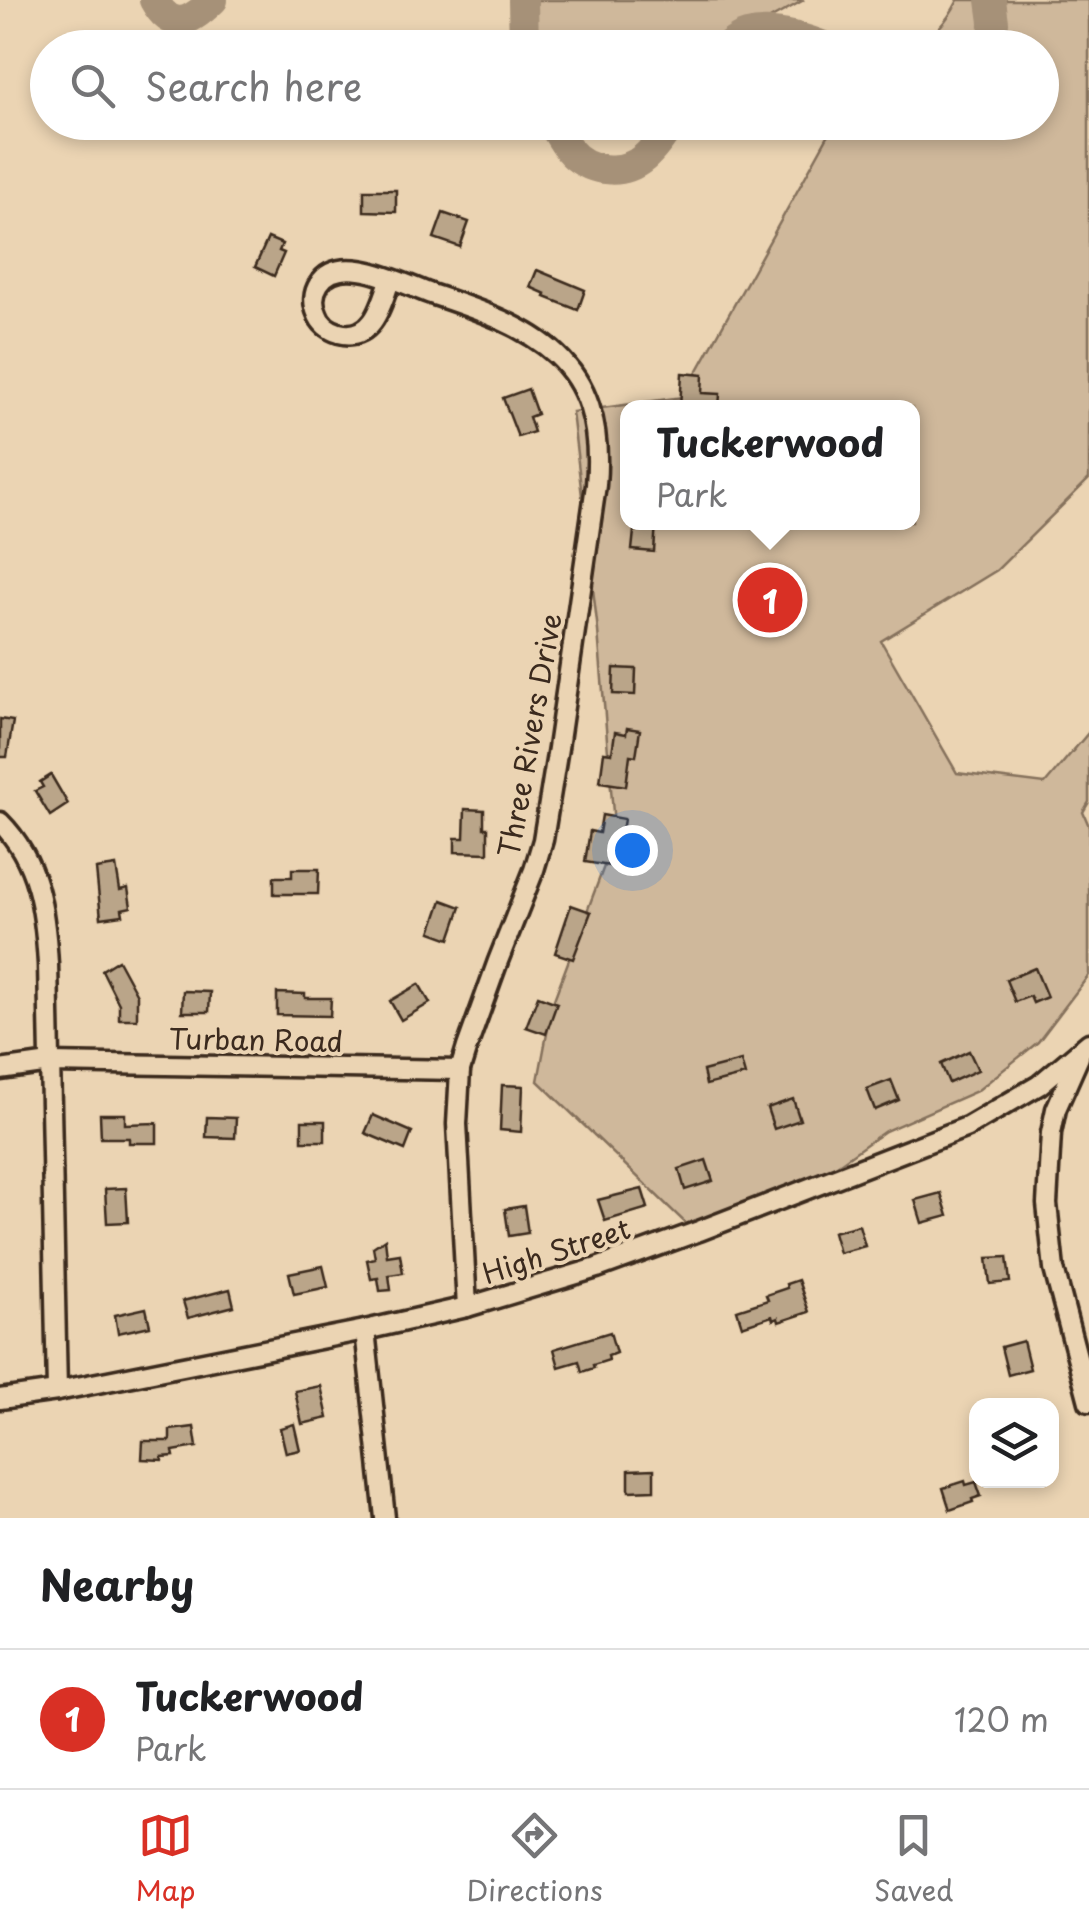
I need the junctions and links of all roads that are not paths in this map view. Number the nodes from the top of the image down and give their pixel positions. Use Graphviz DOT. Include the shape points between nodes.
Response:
graph roads {
  1 [pos="390,280"];
  2 [pos="0,822"];
  3 [pos="1086,1045"];
  4 [pos="50,1063"];
  5 [pos="0,1070"];
  6 [pos="460,1070"];
  7 [pos="466,1307"];
  8 [pos="365,1330"];
  9 [pos="57,1391"];
  10 [pos="0,1399"];
  11 [pos="1089,1402"];
  12 [pos="386,1518"];
  1 -- 1 [label="street, Three Rivers Drive" via="335,270 316,291 316,312 332,330 364,330 376,318"];
  1 -- 6 [label="street, Three Rivers Drive" via="484,311 547,346 580,385 598,448 543,840"];
  2 -- 4 [label="street" via="24,850 40,897"];
  3 -- 7 [label="street, High Street" via="1022,1096 944,1138 633,1256"];
  3 -- 11 [label="street" via="1056,1109 1046,1204 1054,1269"];
  4 -- 5 [label="street, Turban Road"];
  4 -- 6 [label="street, Turban Road"];
  4 -- 9 [label="street"];
  6 -- 7 [label="street, Three Rivers Drive" via="456,1124"];
  7 -- 8 [label="street, High Street"];
  8 -- 9 [label="street, High Street"];
  8 -- 12 [label="street"];
  9 -- 10 [label="street, High Street"];
}
